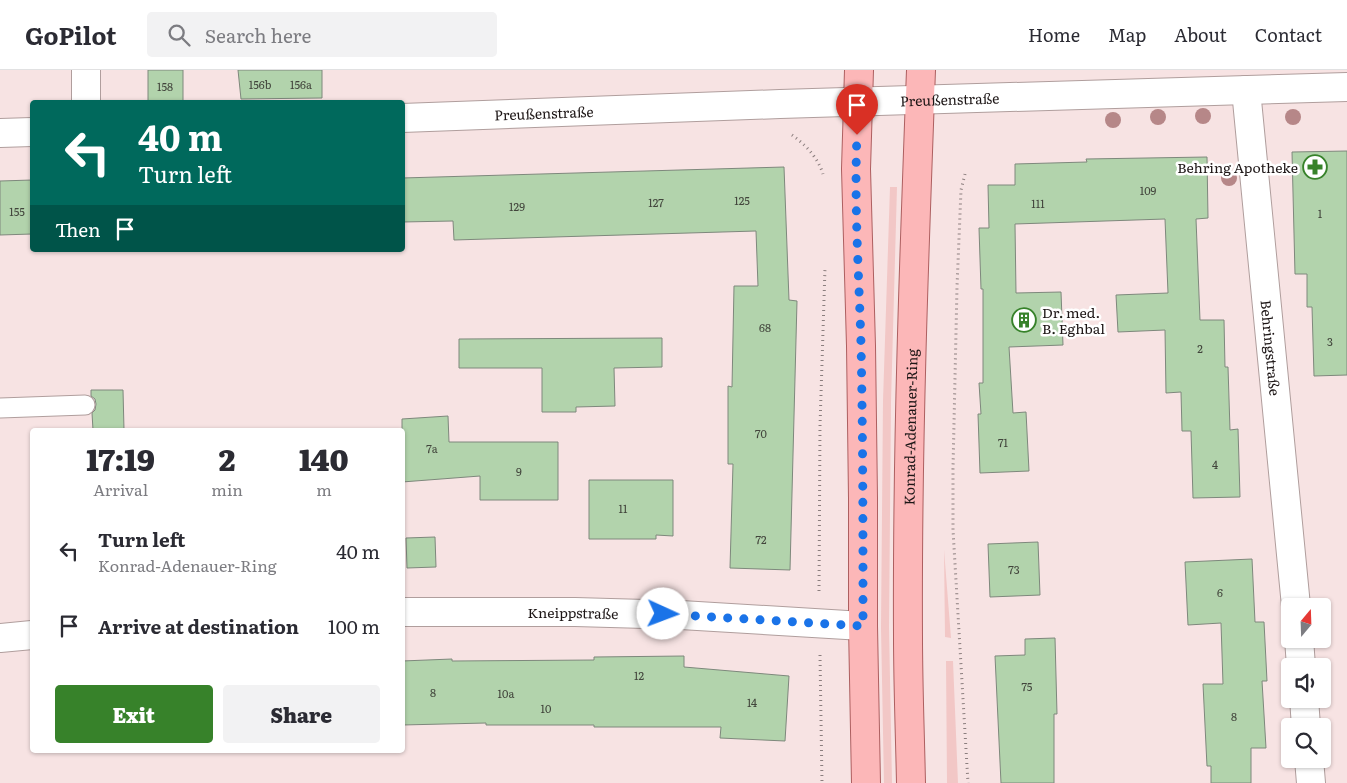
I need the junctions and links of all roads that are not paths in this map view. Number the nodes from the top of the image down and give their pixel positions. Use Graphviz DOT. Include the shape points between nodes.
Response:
graph roads {
  1 [pos="86,70"];
  2 [pos="859,70"];
  3 [pos="920,70"];
  4 [pos="1347,86"];
  5 [pos="1246,90"];
  6 [pos="86,100"];
  7 [pos="920,100"];
  8 [pos="858,102"];
  9 [pos="405,118"];
  10 [pos="30,132"];
  11 [pos="0,133"];
  12 [pos="85,406"];
  13 [pos="0,408"];
  14 [pos="1295,598"];
  15 [pos="405,612"];
  16 [pos="863,626"];
  17 [pos="30,635"];
  18 [pos="0,638"];
  19 [pos="1310,768"];
  20 [pos="866,783"];
  21 [pos="912,783"];
  22 [pos="1311,783"];
  1 -- 6 [label="street"];
  2 -- 8 [label="main road"];
  3 -- 7 [label="main road, Konrad-Adenauer-Ring"];
  4 -- 5 [label="street, Preußenstraße"];
  5 -- 7 [label="street, Preußenstraße"];
  5 -- 14 [label="street, Behringstraße"];
  7 -- 8 [label="street, Preußenstraße"];
  7 -- 21 [label="main road, Konrad-Adenauer-Ring" via="910,398 908,636"];
  8 -- 9 [label="street, Preußenstraße"];
  8 -- 16 [label="main road" via="856,169"];
  10 -- 11 [label="street"];
  12 -- 13 [label="lane"];
  15 -- 16 [label="street, Kneippstraße" via="604,612"];
  16 -- 20 [label="main road"];
  17 -- 18 [label="street"];
  19 -- 22 [label="street"];
}
